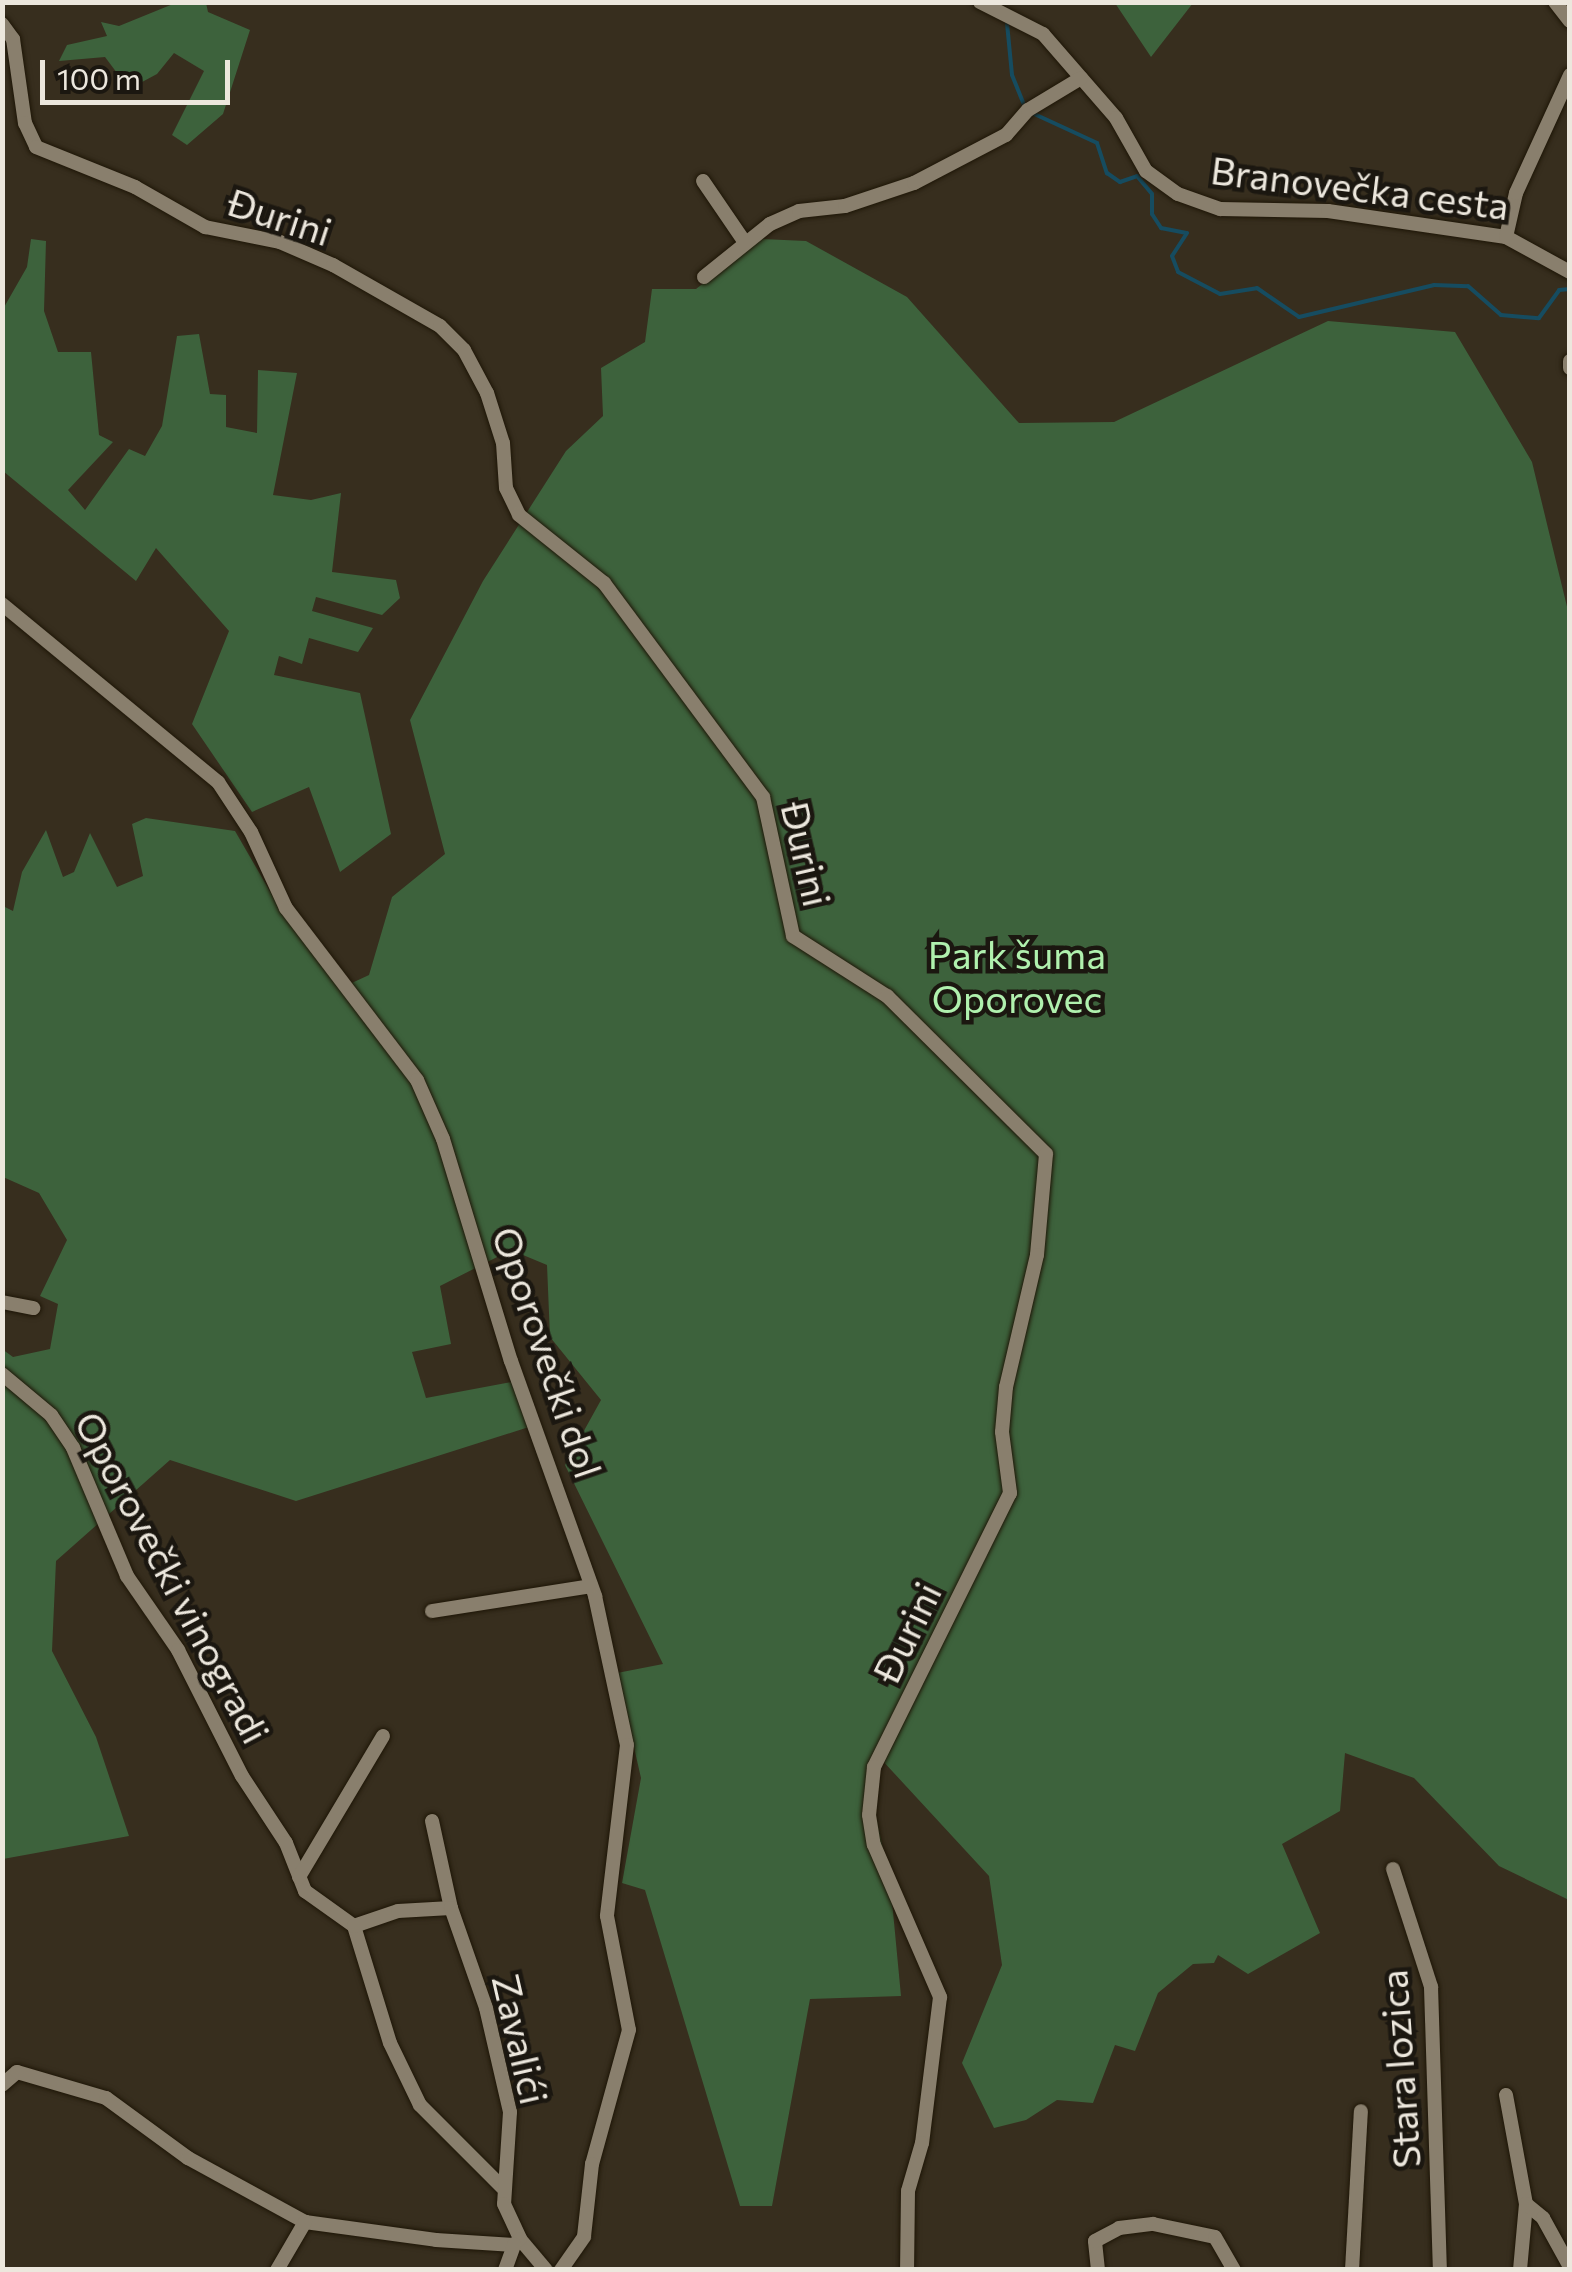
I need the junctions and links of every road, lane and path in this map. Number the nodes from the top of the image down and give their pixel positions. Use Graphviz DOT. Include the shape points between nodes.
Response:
graph roads {
  1 [pos="980,2"];
  2 [pos="1555,2"];
  3 [pos="1012,13"];
  4 [pos="1570,21"];
  5 [pos="2,24"];
  6 [pos="1570,75"];
  7 [pos="1082,78"];
  8 [pos="703,181"];
  9 [pos="1506,237"];
  10 [pos="744,242"];
  11 [pos="1570,272"];
  12 [pos="704,277"];
  13 [pos="2,604"];
  14 [pos="2,1302"];
  15 [pos="33,1308"];
  16 [pos="2,1374"];
  17 [pos="591,1586"];
  18 [pos="432,1611"];
  19 [pos="383,1736"];
  20 [pos="432,1821"];
  21 [pos="1393,1870"];
  22 [pos="299,1877"];
  23 [pos="451,1908"];
  24 [pos="354,1926"];
  25 [pos="2,2085"];
  26 [pos="1506,2095"];
  27 [pos="1362,2112"];
  28 [pos="502,2188"];
  29 [pos="1526,2204"];
  30 [pos="305,2222"];
  31 [pos="517,2242"];
  32 [pos="1570,2267"];
  33 [pos="277,2270"];
  34 [pos="506,2270"];
  35 [pos="546,2270"];
  36 [pos="562,2270"];
  37 [pos="907,2270"];
  38 [pos="1098,2270"];
  39 [pos="1234,2270"];
  40 [pos="1352,2270"];
  41 [pos="1440,2270"];
  42 [pos="1520,2270"];
  1 -- 3 [label="street, Branovečka cesta"];
  2 -- 4 [label="street"];
  3 -- 7 [label="street, Branovečka cesta" via="1043,34"];
  5 -- 37 [label="street, Đurini" via="13,39 25,124 36,147 135,187 206,227 280,242 333,265 440,326 464,350 487,393 503,443 506,488 519,515 604,583 762,797 793,936 887,996 1046,1154 1037,1255 1006,1386 1002,1432 1010,1494 874,1767 868,1815 874,1845 940,1996 922,2143 908,2191"];
  6 -- 9 [label="street" via="1516,192"];
  7 -- 9 [label="street, Branovečka cesta" via="1116,118 1146,171 1178,194 1220,208 1328,212"];
  7 -- 10 [label="street" via="1028,110 1006,135 914,183 845,206 799,211"];
  8 -- 10 [label="street"];
  9 -- 11 [label="street, Branovečka cesta"];
  10 -- 12 [label="street"];
  13 -- 17 [label="street, Oporovečki dol" via="218,782 252,832 286,908 417,1080 443,1138 510,1360"];
  14 -- 15 [label="street"];
  16 -- 22 [label="street, Oporovečki vinogradi" via="51,1415 74,1448 127,1576 178,1650"];
  17 -- 18 [label="street"];
  17 -- 36 [label="street, Oporovečki dol" via="627,1745 606,1916 629,2030 592,2164 584,2237"];
  19 -- 22 [label="street"];
  20 -- 23 [label="street, Zavalići"];
  21 -- 41 [label="street, Stara lozica" via="1430,1987"];
  22 -- 24 [label="street, Oporovečki vinogradi" via="310,1897"];
  23 -- 24 [label="street" via="398,1911"];
  23 -- 28 [label="street, Zavalići" via="486,2008 510,2112"];
  24 -- 28 [label="street" via="390,2043 420,2105"];
  25 -- 30 [label="street" via="18,2072 106,2098 188,2158"];
  26 -- 29 [label="street"];
  27 -- 40 [label="street"];
  28 -- 31 [label="street"];
  29 -- 32 [label="street" via="1543,2218"];
  29 -- 42 [label="street"];
  30 -- 31 [label="street" via="376,2235"];
  30 -- 33 [label="street"];
  31 -- 34 [label="street"];
  31 -- 35 [label="street"];
  38 -- 39 [label="street" via="1095,2241 1119,2228 1153,2224 1215,2237"];
}
